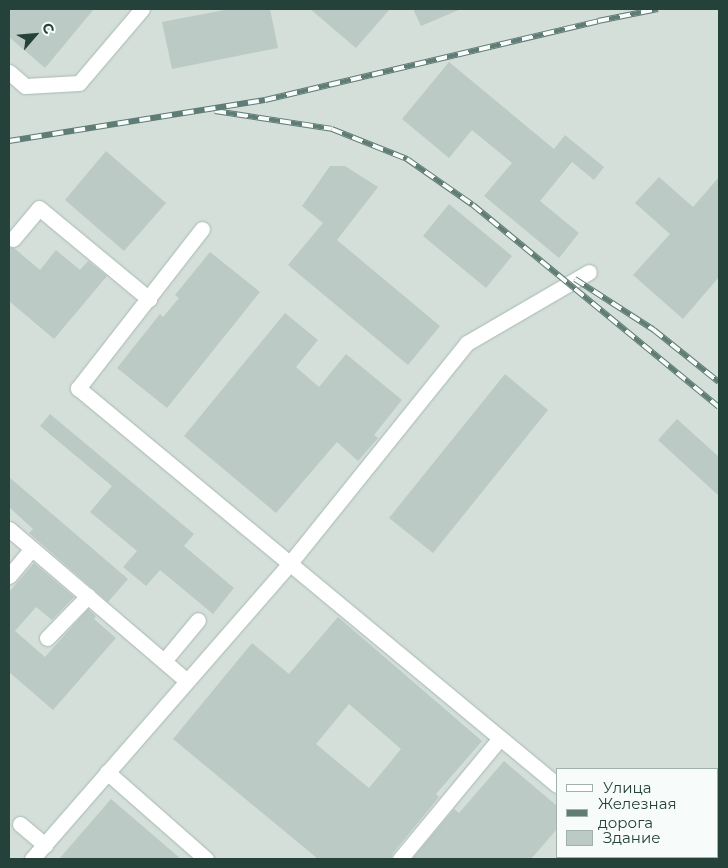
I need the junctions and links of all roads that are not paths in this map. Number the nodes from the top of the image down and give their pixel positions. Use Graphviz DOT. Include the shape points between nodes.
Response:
graph roads {
  1 [pos="142,9"];
  2 [pos="9,72"];
  3 [pos="202,228"];
  4 [pos="13,239"];
  5 [pos="589,272"];
  6 [pos="149,299"];
  7 [pos="9,529"];
  8 [pos="32,549"];
  9 [pos="290,563"];
  10 [pos="9,576"];
  11 [pos="88,596"];
  12 [pos="198,620"];
  13 [pos="47,638"];
  14 [pos="164,661"];
  15 [pos="187,681"];
  16 [pos="500,738"];
  17 [pos="108,772"];
  18 [pos="556,784"];
  19 [pos="20,824"];
  20 [pos="45,845"];
  21 [pos="32,859"];
  22 [pos="206,859"];
  23 [pos="400,859"];
  1 -- 2 [label="lane" via="79,82 24,86"];
  3 -- 6 [label="lane"];
  4 -- 6 [label="lane" via="39,208"];
  5 -- 9 [label="lane" via="467,343"];
  6 -- 9 [label="lane" via="78,388"];
  7 -- 8 [label="lane"];
  8 -- 10 [label="lane"];
  8 -- 11 [label="lane"];
  9 -- 15 [label="lane"];
  9 -- 16 [label="lane"];
  11 -- 13 [label="lane"];
  11 -- 14 [label="lane"];
  12 -- 14 [label="lane"];
  14 -- 15 [label="lane"];
  15 -- 17 [label="lane"];
  16 -- 18 [label="lane"];
  16 -- 23 [label="lane"];
  17 -- 20 [label="lane"];
  17 -- 22 [label="lane"];
  19 -- 20 [label="lane"];
  20 -- 21 [label="lane"];
}
